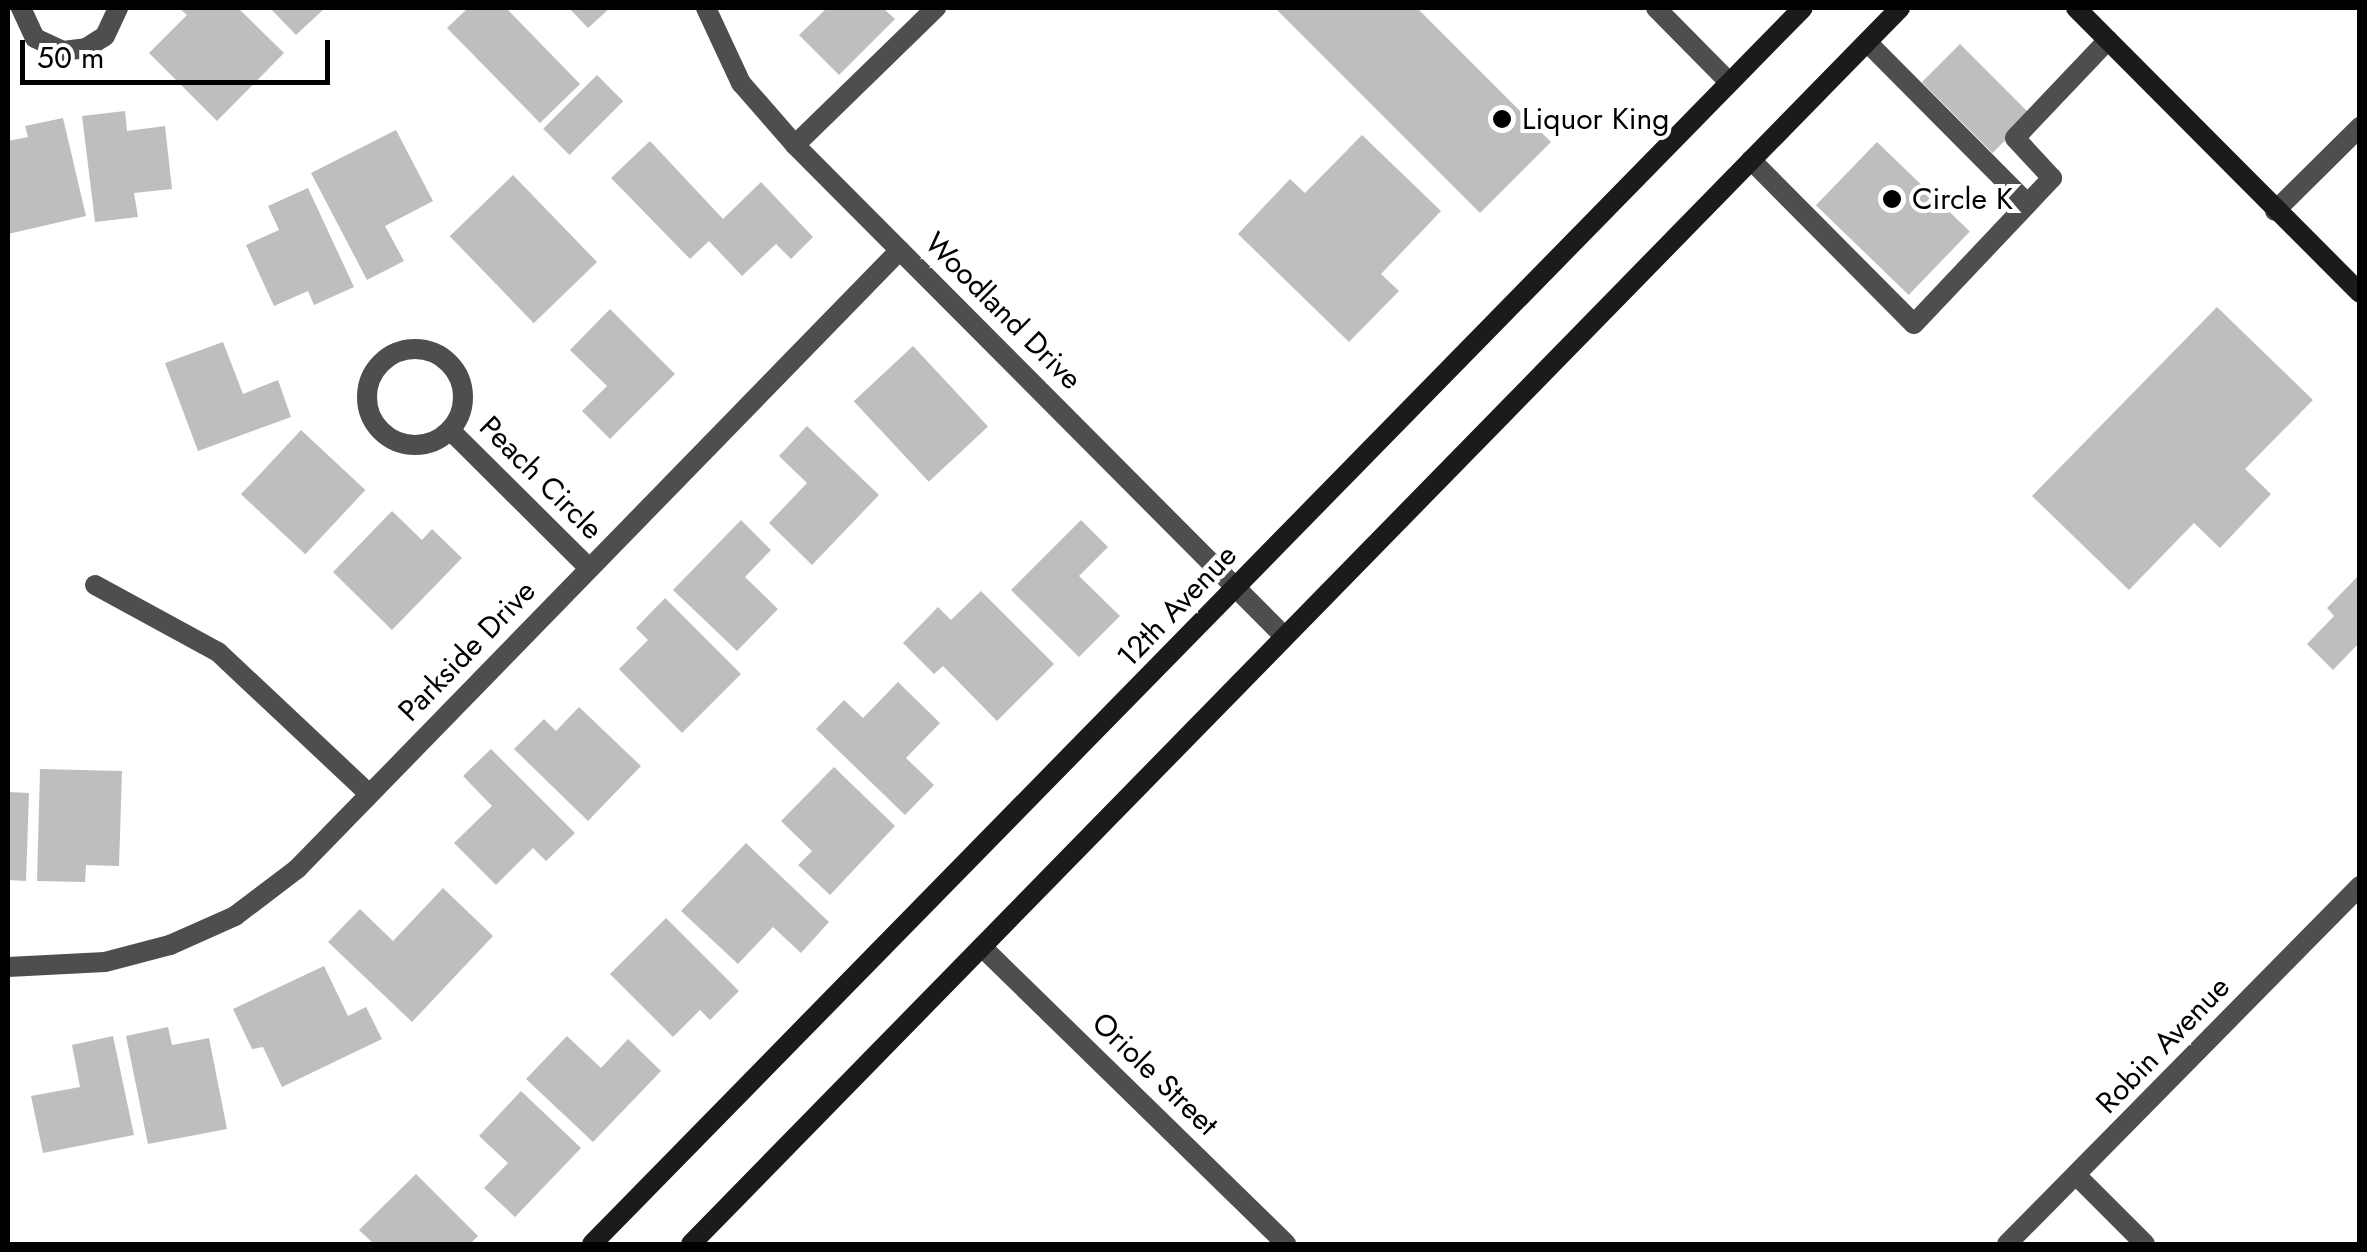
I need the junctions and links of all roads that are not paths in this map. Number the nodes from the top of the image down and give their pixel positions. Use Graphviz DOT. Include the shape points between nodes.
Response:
graph roads {
  1 [pos="20,8"];
  2 [pos="118,8"];
  3 [pos="706,8"];
  4 [pos="936,8"];
  5 [pos="1656,8"];
  6 [pos="1803,8"];
  7 [pos="1900,8"];
  8 [pos="2076,8"];
  9 [pos="2108,40"];
  10 [pos="1867,42"];
  11 [pos="1729,82"];
  12 [pos="2360,127"];
  13 [pos="795,146"];
  14 [pos="1751,160"];
  15 [pos="2028,204"];
  16 [pos="2276,211"];
  17 [pos="900,250"];
  18 [pos="2360,293"];
  19 [pos="450,430"];
  20 [pos="590,568"];
  21 [pos="95,586"];
  22 [pos="1237,589"];
  23 [pos="1284,636"];
  24 [pos="369,794"];
  25 [pos="2360,886"];
  26 [pos="982,948"];
  27 [pos="8,967"];
  28 [pos="2078,1176"];
  29 [pos="592,1244"];
  30 [pos="691,1244"];
  31 [pos="1286,1244"];
  32 [pos="2007,1244"];
  33 [pos="2145,1244"];
  1 -- 2 [label="street" via="35,38 63,51 105,36"];
  3 -- 13 [label="street, Woodland Drive" via="741,83"];
  4 -- 13 [label="street"];
  5 -- 11 [label="street"];
  6 -- 11 [label="street, 12th Avenue"];
  7 -- 10 [label="street"];
  8 -- 9 [label="street"];
  9 -- 15 [label="street" via="2015,138 2052,178"];
  9 -- 16 [label="street"];
  10 -- 14 [label="street"];
  10 -- 15 [label="street"];
  11 -- 22 [label="street, 12th Avenue"];
  12 -- 16 [label="street"];
  13 -- 17 [label="street, Woodland Drive"];
  14 -- 15 [label="street" via="1914,324"];
  14 -- 23 [label="street"];
  16 -- 18 [label="street"];
  17 -- 20 [label="street, Parkside Drive"];
  17 -- 22 [label="street, Woodland Drive"];
  19 -- 19 [label="street, Peach Circle" via="424,445 392,440 380,430 371,418 368,387 384,360 414,349 444,359 462,385 459,416"];
  19 -- 20 [label="street, Peach Circle"];
  20 -- 24 [label="street, Parkside Drive"];
  21 -- 24 [label="street" via="218,652"];
  22 -- 23 [label="street, Woodland Drive"];
  22 -- 29 [label="street, 12th Avenue"];
  23 -- 26 [label="street"];
  24 -- 27 [label="street, Parkside Drive" via="297,869 235,916 170,946 105,962"];
  25 -- 28 [label="street, Robin Avenue"];
  26 -- 30 [label="street"];
  26 -- 31 [label="street, Oriole Street"];
  28 -- 32 [label="street, Robin Avenue"];
  28 -- 33 [label="street"];
}
